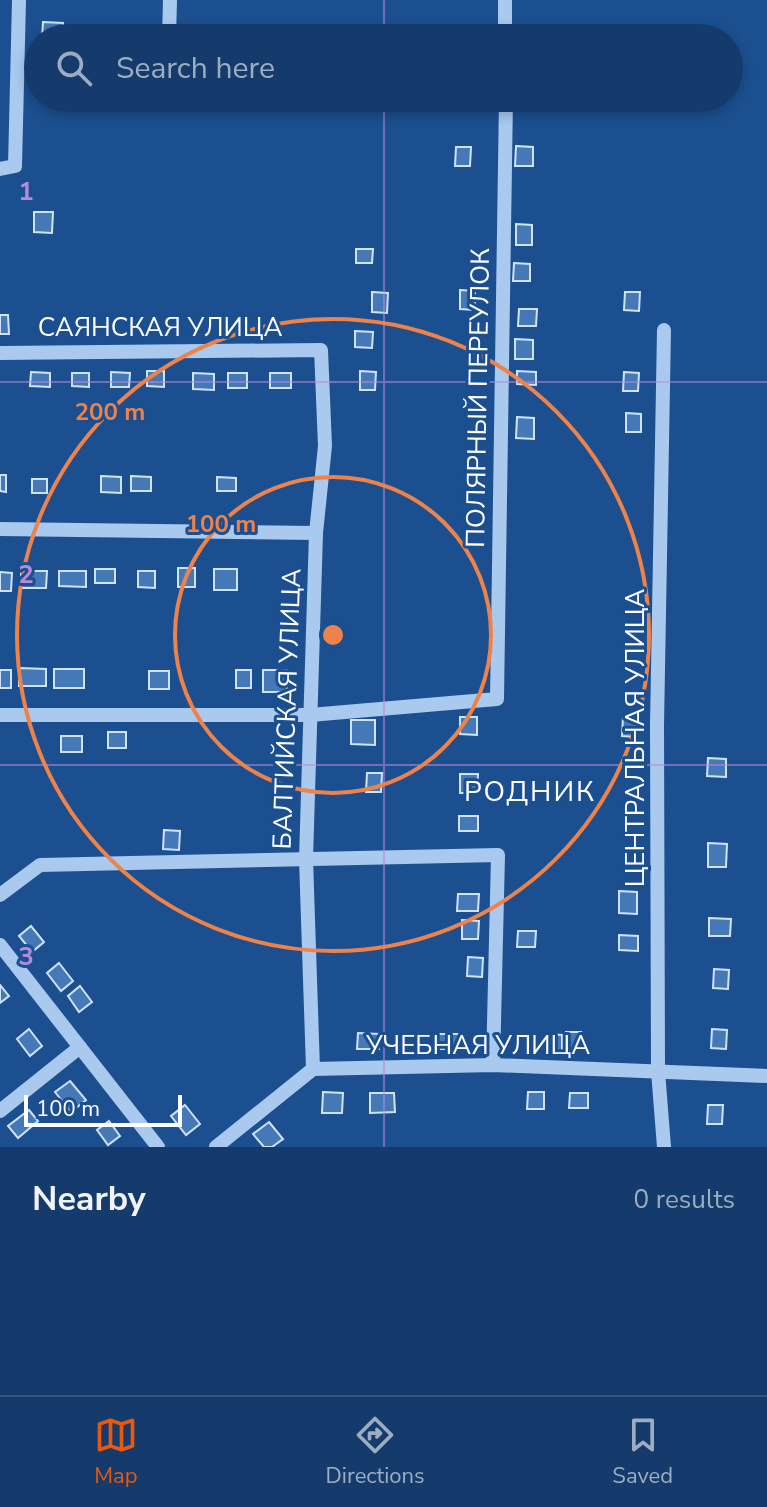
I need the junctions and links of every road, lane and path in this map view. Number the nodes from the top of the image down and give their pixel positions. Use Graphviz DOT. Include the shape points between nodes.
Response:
graph roads {
  1 [pos="19,0"];
  2 [pos="170,0"];
  3 [pos="505,0"];
  4 [pos="169,24"];
  5 [pos="505,24"];
  6 [pos="506,112"];
  7 [pos="7,168"];
  8 [pos="664,330"];
  9 [pos="321,350"];
  10 [pos="0,353"];
  11 [pos="0,529"];
  12 [pos="316,533"];
  13 [pos="0,715"];
  14 [pos="310,715"];
  15 [pos="306,859"];
  16 [pos="0,895"];
  17 [pos="0,945"];
  18 [pos="80,1047"];
  19 [pos="493,1065"];
  20 [pos="313,1069"];
  21 [pos="658,1071"];
  22 [pos="767,1076"];
  23 [pos="0,1111"];
  24 [pos="158,1147"];
  25 [pos="216,1147"];
  26 [pos="664,1147"];
  1 -- 7 [label="street"];
  2 -- 4 [label="street"];
  3 -- 5 [label="street"];
  6 -- 14 [label="street, ПОЛЯРНЫЙ ПЕРЕУЛОК" via="497,699"];
  8 -- 21 [label="street, ЦЕНТРАЛЬНАЯ УЛИЦА"];
  9 -- 10 [label="street, САЯНСКАЯ УЛИЦА"];
  9 -- 12 [label="street, БАЛТИЙСКАЯ УЛИЦА" via="325,446"];
  11 -- 12 [label="street"];
  12 -- 14 [label="street, БАЛТИЙСКАЯ УЛИЦА"];
  13 -- 14 [label="street"];
  14 -- 15 [label="street, БАЛТИЙСКАЯ УЛИЦА"];
  15 -- 16 [label="street" via="40,865"];
  15 -- 19 [label="street" via="498,855"];
  15 -- 20 [label="street, БАЛТИЙСКАЯ УЛИЦА"];
  17 -- 18 [label="street"];
  18 -- 23 [label="street"];
  18 -- 24 [label="street"];
  19 -- 20 [label="street, УЧЕБНАЯ УЛИЦА"];
  19 -- 21 [label="street, УЧЕБНАЯ УЛИЦА"];
  20 -- 25 [label="street"];
  21 -- 22 [label="street, УЧЕБНАЯ УЛИЦА"];
  21 -- 26 [label="street, ЦЕНТРАЛЬНАЯ УЛИЦА"];
}
